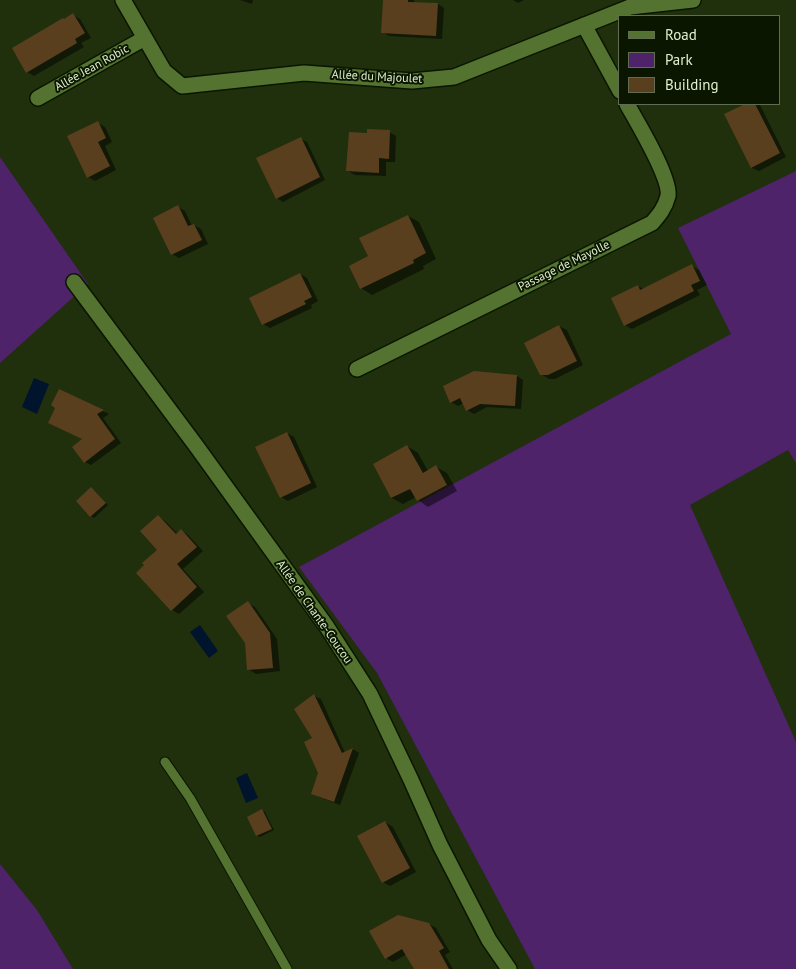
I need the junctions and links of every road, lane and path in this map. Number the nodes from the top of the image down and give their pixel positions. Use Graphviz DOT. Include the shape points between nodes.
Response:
graph roads {
  1 [pos="123,0"];
  2 [pos="694,0"];
  3 [pos="584,26"];
  4 [pos="145,38"];
  5 [pos="618,87"];
  6 [pos="38,98"];
  7 [pos="628,105"];
  8 [pos="74,282"];
  9 [pos="357,369"];
  10 [pos="165,762"];
  11 [pos="288,969"];
  12 [pos="509,969"];
  1 -- 4 [label="street, Allée du Majoulet"];
  2 -- 3 [label="street, Allée du Majoulet" via="630,7"];
  3 -- 4 [label="street, Allée du Majoulet" via="454,78 412,81 304,73 182,86 164,71"];
  3 -- 5 [label="street"];
  4 -- 6 [label="street, Allée Jean Robic"];
  7 -- 9 [label="street, Passage de Mayolle" via="661,167 668,194 664,209 652,223"];
  8 -- 12 [label="street, Allée de Chante-Coucou" via="327,627 370,694 440,845 490,940"];
  10 -- 11 [label="lane" via="190,798"];
}
